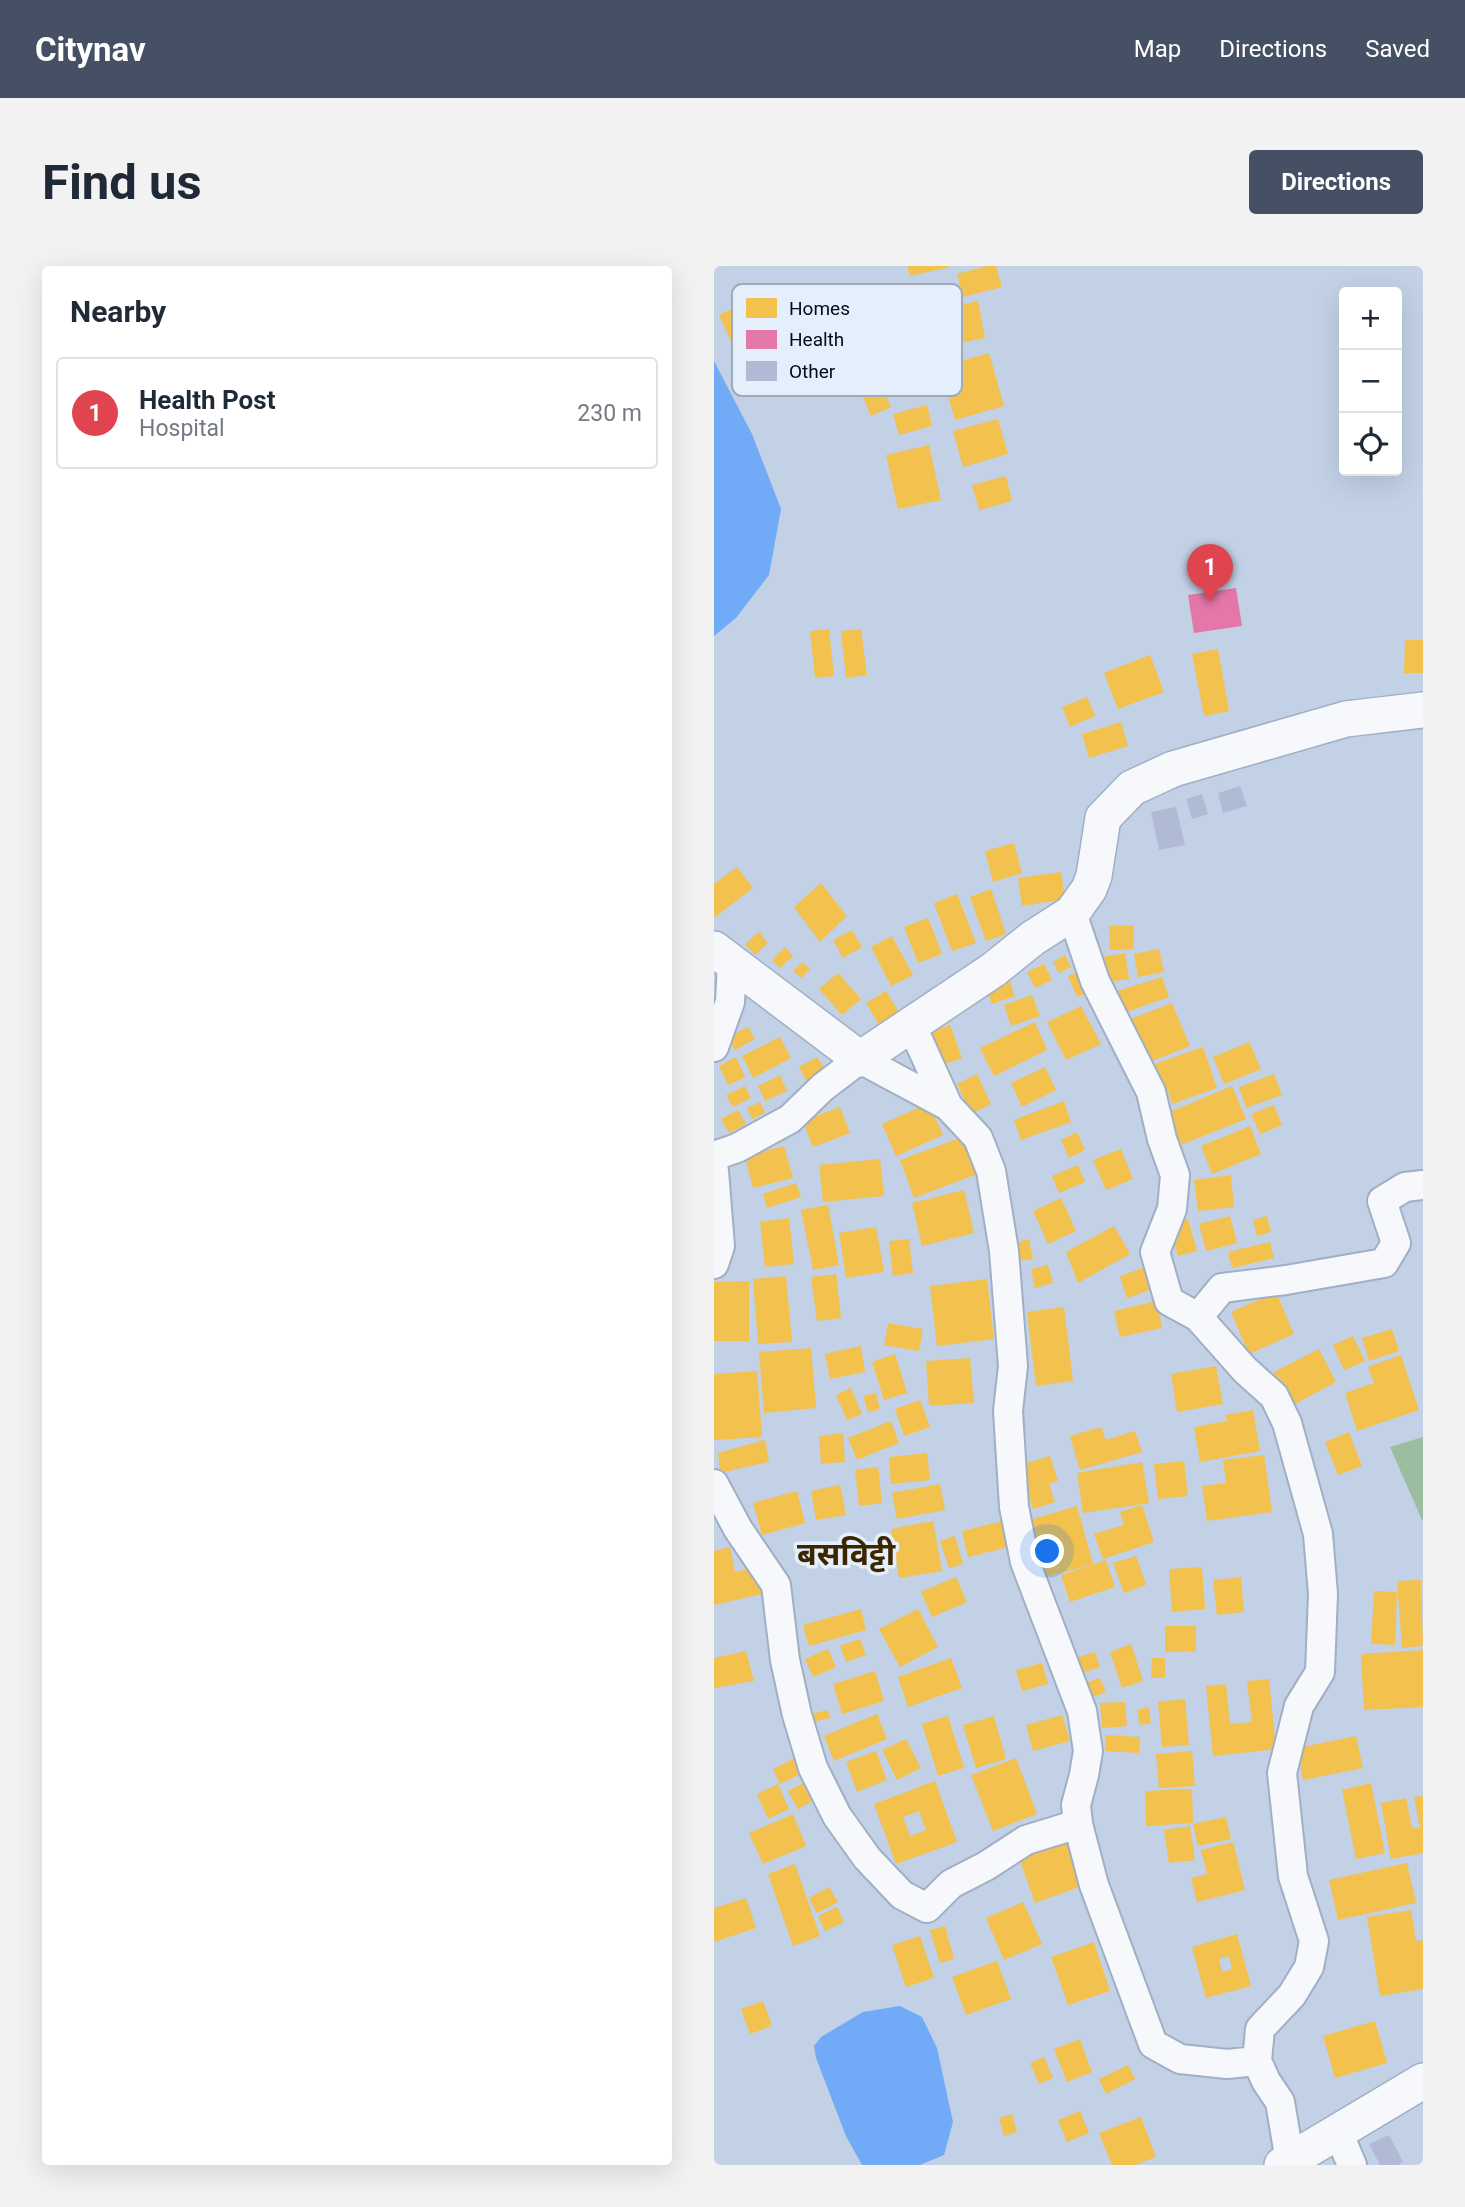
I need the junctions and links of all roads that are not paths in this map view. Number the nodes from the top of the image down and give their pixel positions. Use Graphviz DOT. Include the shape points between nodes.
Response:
graph roads {
  1 [pos="1423,710"];
  2 [pos="1072,913"];
  3 [pos="723,956"];
  4 [pos="911,1024"];
  5 [pos="714,1047"];
  6 [pos="860,1059"];
  7 [pos="948,1106"];
  8 [pos="714,1156"];
  9 [pos="714,1171"];
  10 [pos="1423,1185"];
  11 [pos="714,1264"];
  12 [pos="1198,1317"];
  13 [pos="714,1484"];
  14 [pos="1078,1824"];
  15 [pos="1257,2061"];
  16 [pos="1423,2081"];
  17 [pos="1338,2132"];
  18 [pos="1286,2163"];
  19 [pos="1352,2165"];
  1 -- 2 [label="street" via="1346,719 1173,769 1132,788 1103,818 1094,876"];
  2 -- 4 [label="street"];
  2 -- 12 [label="street" via="1095,981 1152,1093 1175,1175 1172,1209 1155,1252 1169,1300"];
  3 -- 5 [label="street" via="730,1002"];
  3 -- 6 [label="street"];
  4 -- 6 [label="street"];
  4 -- 7 [label="street"];
  6 -- 7 [label="street"];
  6 -- 8 [label="street" via="790,1119"];
  7 -- 14 [label="street" via="978,1138 991,1171 1004,1251 1013,1366 1008,1411 1014,1507 1025,1562 1082,1711 1088,1751 1076,1805"];
  9 -- 11 [label="street" via="720,1246"];
  10 -- 12 [label="street" via="1405,1187 1382,1201 1396,1243 1384,1262 1222,1288"];
  12 -- 15 [label="street" via="1274,1396 1287,1423 1318,1534 1323,1594 1320,1672 1299,1706 1282,1773 1293,1876 1314,1941 1309,1967 1292,1995 1260,2029"];
  13 -- 14 [label="street" via="776,1585 790,1686 813,1768 837,1816 867,1858 902,1895 927,1908 951,1884 1026,1840"];
  14 -- 15 [label="street" via="1094,1885 1153,2044 1180,2059 1227,2064"];
  15 -- 18 [label="street" via="1280,2102"];
  16 -- 17 [label="street"];
  17 -- 18 [label="street"];
  17 -- 19 [label="street"];
}
